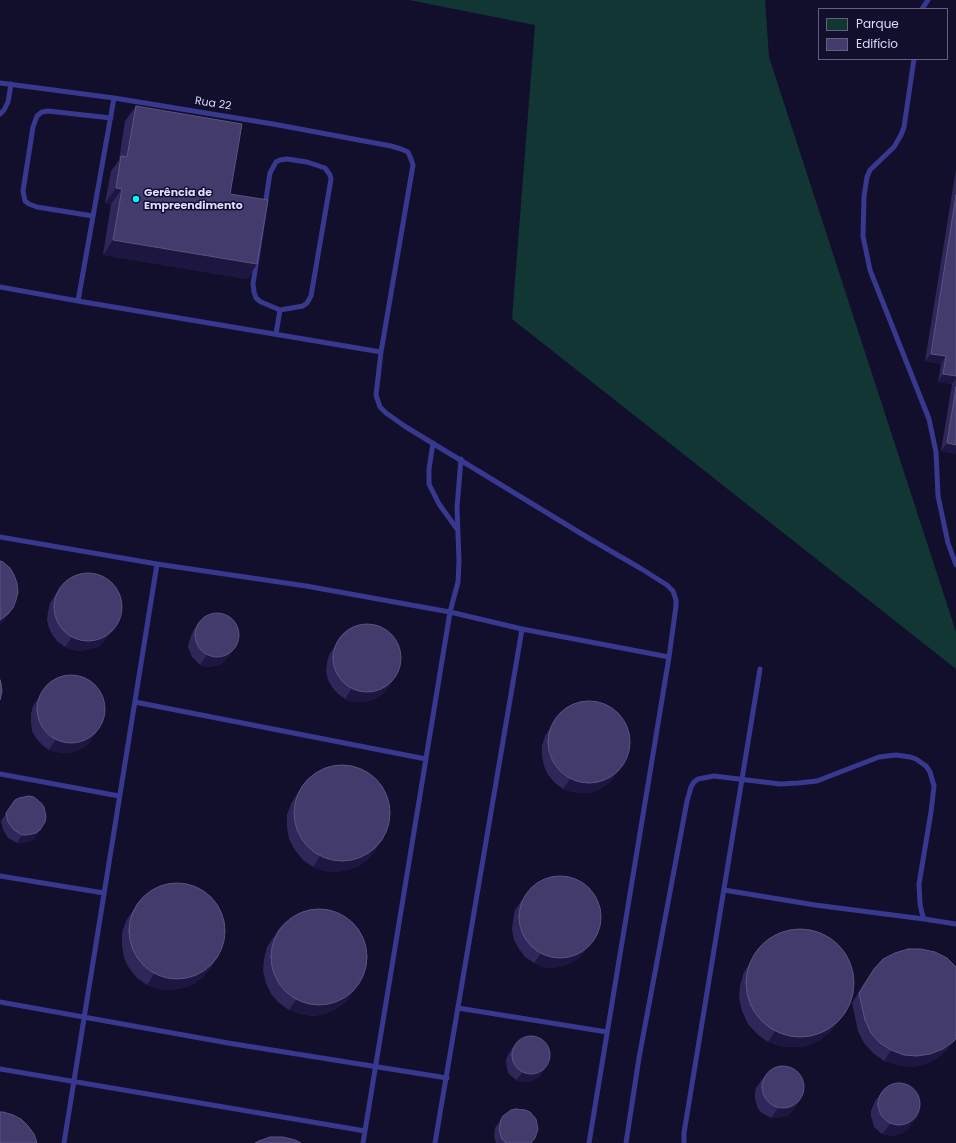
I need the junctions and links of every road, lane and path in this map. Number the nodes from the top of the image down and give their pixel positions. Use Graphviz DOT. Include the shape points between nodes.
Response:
graph roads {
  1 [pos="914,60"];
  2 [pos="0,83"];
  3 [pos="11,84"];
  4 [pos="114,98"];
  5 [pos="0,114"];
  6 [pos="111,118"];
  7 [pos="93,216"];
  8 [pos="0,287"];
  9 [pos="78,301"];
  10 [pos="280,310"];
  11 [pos="276,334"];
  12 [pos="380,352"];
  13 [pos="433,443"];
  14 [pos="460,459"];
  15 [pos="458,530"];
  16 [pos="0,537"];
  17 [pos="157,564"];
  18 [pos="956,565"];
  19 [pos="450,612"];
  20 [pos="522,629"];
  21 [pos="669,657"];
  22 [pos="760,669"];
  23 [pos="135,702"];
  24 [pos="426,759"];
  25 [pos="0,774"];
  26 [pos="742,780"];
  27 [pos="119,796"];
  28 [pos="0,876"];
  29 [pos="724,890"];
  30 [pos="104,893"];
  31 [pos="924,919"];
  32 [pos="956,924"];
  33 [pos="0,1002"];
  34 [pos="458,1008"];
  35 [pos="84,1018"];
  36 [pos="607,1032"];
  37 [pos="376,1066"];
  38 [pos="0,1069"];
  39 [pos="447,1078"];
  40 [pos="73,1082"];
  41 [pos="365,1131"];
  42 [pos="64,1143"];
  43 [pos="363,1143"];
  44 [pos="435,1143"];
  45 [pos="589,1143"];
  46 [pos="626,1143"];
  47 [pos="684,1143"];
  1 -- 18 [label="lane" via="901,136 894,147 870,170 867,177 863,236 870,270 929,419 936,452 938,496 946,535"];
  2 -- 3 [label="lane, Rua 22"];
  3 -- 4 [label="lane, Rua 22"];
  3 -- 5 [label="lane" via="8,102"];
  4 -- 6 [label="lane"];
  4 -- 12 [label="lane, Rua 22" via="391,146 408,152 413,165"];
  6 -- 7 [label="lane"];
  6 -- 7 [label="lane" via="48,111 37,116 33,127 23,191 25,201 37,207"];
  7 -- 9 [label="lane"];
  8 -- 9 [label="lane"];
  9 -- 11 [label="lane"];
  10 -- 10 [label="lane" via="258,299 253,288 270,173 276,162 287,159 325,168 331,179 311,296 308,303 303,306"];
  10 -- 11 [label="lane"];
  11 -- 12 [label="lane"];
  12 -- 13 [label="lane" via="376,395 380,407"];
  13 -- 14 [label="lane"];
  13 -- 15 [label="lane" via="429,484 439,504"];
  14 -- 15 [label="lane"];
  14 -- 21 [label="lane" via="670,588 676,606"];
  15 -- 19 [label="lane" via="459,572"];
  16 -- 17 [label="lane"];
  17 -- 19 [label="lane" via="306,586"];
  17 -- 23 [label="lane"];
  19 -- 20 [label="lane"];
  19 -- 24 [label="lane"];
  20 -- 21 [label="lane"];
  20 -- 34 [label="lane"];
  21 -- 36 [label="lane"];
  22 -- 26 [label="lane"];
  23 -- 24 [label="lane"];
  23 -- 27 [label="lane"];
  24 -- 37 [label="lane"];
  25 -- 27 [label="lane"];
  26 -- 29 [label="lane"];
  26 -- 31 [label="lane" via="780,784 817,781 879,757 896,755 910,757 926,766 934,786 919,884"];
  26 -- 46 [label="lane" via="706,776 698,779 691,787 642,1042"];
  27 -- 30 [label="lane"];
  28 -- 30 [label="lane"];
  29 -- 31 [label="lane"];
  29 -- 47 [label="lane"];
  30 -- 35 [label="lane"];
  31 -- 32 [label="lane"];
  33 -- 35 [label="lane"];
  34 -- 36 [label="lane"];
  34 -- 39 [label="lane"];
  35 -- 37 [label="lane"];
  35 -- 40 [label="lane"];
  36 -- 45 [label="lane"];
  37 -- 39 [label="lane"];
  37 -- 41 [label="lane"];
  38 -- 40 [label="lane"];
  39 -- 44 [label="lane"];
  40 -- 41 [label="lane"];
  40 -- 42 [label="lane"];
  41 -- 43 [label="lane"];
}
